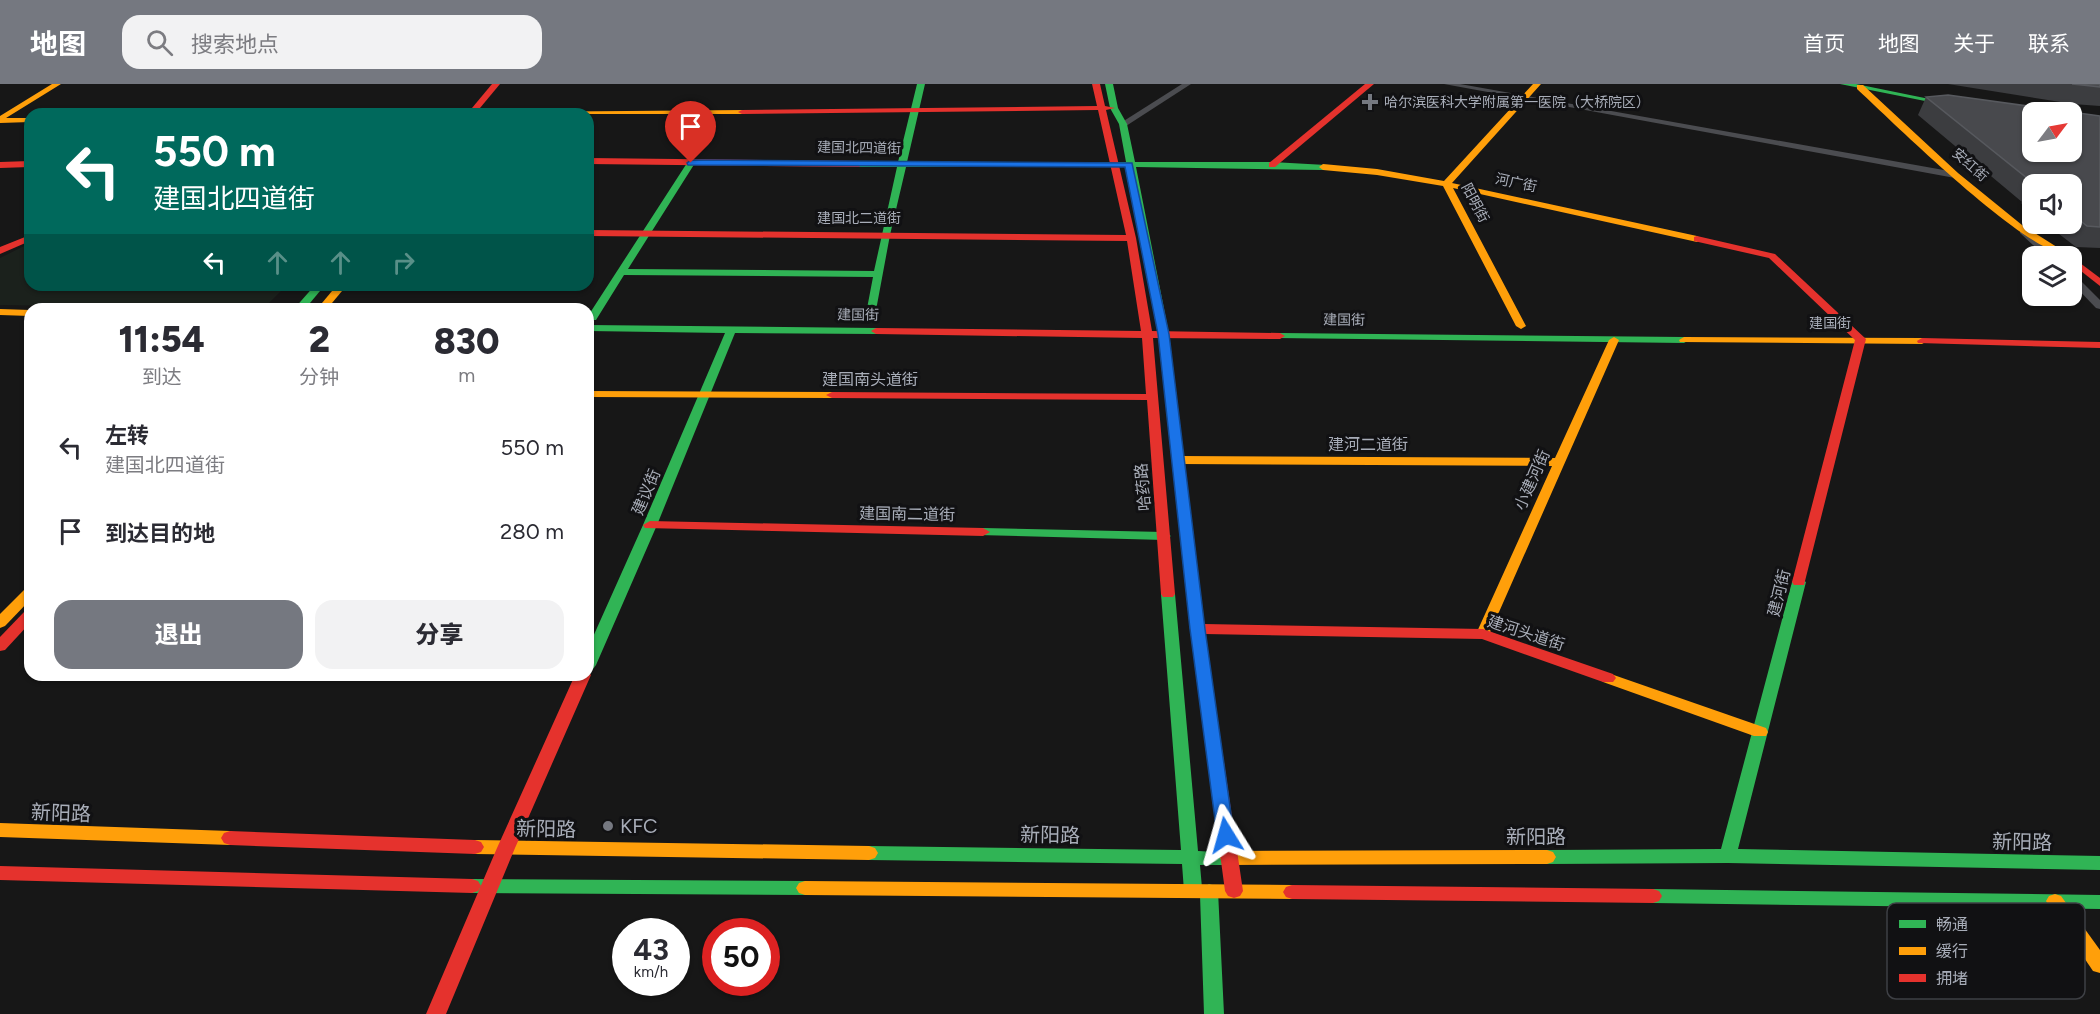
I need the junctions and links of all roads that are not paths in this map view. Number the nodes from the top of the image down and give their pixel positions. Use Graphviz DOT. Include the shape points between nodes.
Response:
graph roads {
  1 [pos="57,84"];
  2 [pos="496,84"];
  3 [pos="510,84"];
  4 [pos="921,84"];
  5 [pos="1096,84"];
  6 [pos="1109,84"];
  7 [pos="1187,84"];
  8 [pos="1370,84"];
  9 [pos="1448,84"];
  10 [pos="1537,84"];
  11 [pos="1844,84"];
  12 [pos="1860,85"];
  13 [pos="1921,89"];
  14 [pos="1524,98"];
  15 [pos="476,108"];
  16 [pos="489,108"];
  17 [pos="1107,108"];
  18 [pos="914,109"];
  19 [pos="594,113"];
  20 [pos="0,120"];
  21 [pos="24,120"];
  22 [pos="1123,124"];
  23 [pos="594,161"];
  24 [pos="691,163"];
  25 [pos="0,165"];
  26 [pos="24,165"];
  27 [pos="902,165"];
  28 [pos="1114,165"];
  29 [pos="1129,165"];
  30 [pos="1272,165"];
  31 [pos="1955,175"];
  32 [pos="1446,184"];
  33 [pos="2019,227"];
  34 [pos="594,233"];
  35 [pos="646,233"];
  36 [pos="885,235"];
  37 [pos="1131,238"];
  38 [pos="24,241"];
  39 [pos="2039,246"];
  40 [pos="2050,246"];
  41 [pos="0,251"];
  42 [pos="2082,268"];
  43 [pos="621,272"];
  44 [pos="879,274"];
  45 [pos="2100,283"];
  46 [pos="2082,288"];
  47 [pos="315,291"];
  48 [pos="337,291"];
  49 [pos="304,303"];
  50 [pos="327,303"];
  51 [pos="2100,306"];
  52 [pos="0,312"];
  53 [pos="24,313"];
  54 [pos="594,314"];
  55 [pos="870,319"];
  56 [pos="594,322"];
  57 [pos="594,322"];
  58 [pos="0,323"];
  59 [pos="24,323"];
  60 [pos="1521,326"];
  61 [pos="1848,327"];
  62 [pos="1146,328"];
  63 [pos="1163,328"];
  64 [pos="732,330"];
  65 [pos="2100,334"];
  66 [pos="1861,339"];
  67 [pos="1614,340"];
  68 [pos="2100,345"];
  69 [pos="594,394"];
  70 [pos="705,395"];
  71 [pos="1152,397"];
  72 [pos="1179,460"];
  73 [pos="1558,462"];
  74 [pos="650,525"];
  75 [pos="1164,536"];
  76 [pos="24,598"];
  77 [pos="24,620"];
  78 [pos="0,623"];
  79 [pos="1197,629"];
  80 [pos="1483,634"];
  81 [pos="0,646"];
  82 [pos="594,651"];
  83 [pos="581,681"];
  84 [pos="1760,732"];
  85 [pos="0,831"];
  86 [pos="506,848"];
  87 [pos="1190,856"];
  88 [pos="1728,856"];
  89 [pos="1229,858"];
  90 [pos="2100,862"];
  91 [pos="0,873"];
  92 [pos="490,886"];
  93 [pos="1193,891"];
  94 [pos="1209,891"];
  95 [pos="1234,891"];
  96 [pos="2055,901"];
  97 [pos="2100,902"];
  98 [pos="2085,944"];
  99 [pos="2100,965"];
  100 [pos="436,1014"];
  101 [pos="1214,1014"];
  1 -- 20 [label="main road"];
  2 -- 15 [label="main road"];
  3 -- 16 [label="main road"];
  4 -- 18 [label="main road"];
  5 -- 17 [label="main road, 哈药路"];
  6 -- 17 [label="main road, 哈药路"];
  7 -- 22 [label="street"];
  8 -- 30 [label="main road"];
  9 -- 14 [label="street"];
  10 -- 14 [label="main road, 阳明街"];
  11 -- 12 [label="main road"];
  12 -- 13 [label="main road"];
  12 -- 13 [label="main road" via="1961,104"];
  12 -- 31 [label="main road, 安红街"];
  14 -- 31 [label="street"];
  14 -- 32 [label="main road, 阳明街"];
  17 -- 18 [label="main road"];
  17 -- 22 [label="main road, 哈药路"];
  17 -- 28 [label="main road, 哈药路"];
  18 -- 19 [label="main road"];
  18 -- 27 [label="main road"];
  20 -- 21 [label="main road"];
  22 -- 29 [label="main road, 哈药路"];
  23 -- 24 [label="main road, 建国北四道街"];
  24 -- 27 [label="main road, 建国北四道街"];
  24 -- 35 [label="main road"];
  25 -- 26 [label="main road"];
  27 -- 28 [label="main road, 建国北四道街"];
  27 -- 36 [label="main road"];
  28 -- 29 [label="main road, 建国北四道街"];
  28 -- 37 [label="main road, 哈药路"];
  29 -- 30 [label="main road, 河广街"];
  29 -- 63 [label="main road, 哈药路"];
  30 -- 32 [label="main road, 河广街" via="1339,168"];
  31 -- 33 [label="main road, 安红街"];
  32 -- 60 [label="main road, 阳明街"];
  32 -- 61 [label="main road, 河广街" via="1772,256"];
  33 -- 39 [label="street"];
  33 -- 40 [label="main road, 安红街"];
  34 -- 35 [label="main road, 建国北二道街"];
  35 -- 36 [label="main road, 建国北二道街"];
  35 -- 43 [label="main road"];
  36 -- 37 [label="main road, 建国北二道街"];
  36 -- 44 [label="main road"];
  37 -- 62 [label="main road, 哈药路"];
  38 -- 41 [label="main road"];
  42 -- 45 [label="main road"];
  43 -- 44 [label="main road"];
  43 -- 54 [label="main road"];
  44 -- 55 [label="main road"];
  46 -- 51 [label="street"];
  47 -- 49 [label="main road"];
  48 -- 50 [label="main road"];
  52 -- 53 [label="main road"];
  55 -- 56 [label="main road, 建国街"];
  55 -- 62 [label="main road, 建国街"];
  57 -- 64 [label="main road, 建国街"];
  58 -- 59 [label="main road"];
  60 -- 61 [label="main road, 建国街"];
  60 -- 63 [label="main road, 建国街"];
  61 -- 65 [label="main road, 建国街"];
  61 -- 66 [label="main road, 河广街"];
  62 -- 63 [label="main road, 建国街"];
  62 -- 64 [label="main road, 建国街"];
  62 -- 71 [label="main road, 哈药路"];
  63 -- 67 [label="main road, 建国街"];
  63 -- 72 [label="main road, 哈药路"];
  64 -- 70 [label="main road, 建议街"];
  66 -- 67 [label="main road, 建国街"];
  66 -- 68 [label="main road, 建国街"];
  66 -- 84 [label="main road, 建河街"];
  67 -- 73 [label="main road, 小建河街"];
  69 -- 70 [label="main road, 建国南头道街"];
  70 -- 71 [label="main road, 建国南头道街"];
  70 -- 74 [label="main road, 建议街"];
  71 -- 75 [label="main road, 哈药路"];
  72 -- 73 [label="main road, 建河二道街"];
  72 -- 79 [label="main road, 哈药路"];
  73 -- 80 [label="main road, 小建河街"];
  74 -- 75 [label="main road, 建国南二道街"];
  74 -- 82 [label="main road, 建议街"];
  75 -- 87 [label="main road, 哈药路"];
  76 -- 78 [label="main road"];
  77 -- 81 [label="main road"];
  79 -- 80 [label="main road, 建河头道街"];
  79 -- 89 [label="main road, 哈药路"];
  80 -- 84 [label="main road, 建河头道街"];
  83 -- 86 [label="main road"];
  84 -- 88 [label="main road, 建河街"];
  85 -- 86 [label="main road, 新阳路"];
  86 -- 87 [label="main road, 新阳路"];
  86 -- 92 [label="main road"];
  87 -- 89 [label="main road, 新阳路"];
  87 -- 93 [label="main road, 哈药路"];
  88 -- 89 [label="main road, 新阳路"];
  88 -- 90 [label="main road, 新阳路"];
  89 -- 95 [label="main road, 哈药路"];
  91 -- 92 [label="main road"];
  92 -- 93 [label="main road"];
  92 -- 100 [label="main road"];
  93 -- 94 [label="main road"];
  94 -- 95 [label="main road"];
  94 -- 101 [label="main road"];
  95 -- 96 [label="main road"];
  96 -- 97 [label="main road"];
  98 -- 99 [label="main road"];
}
